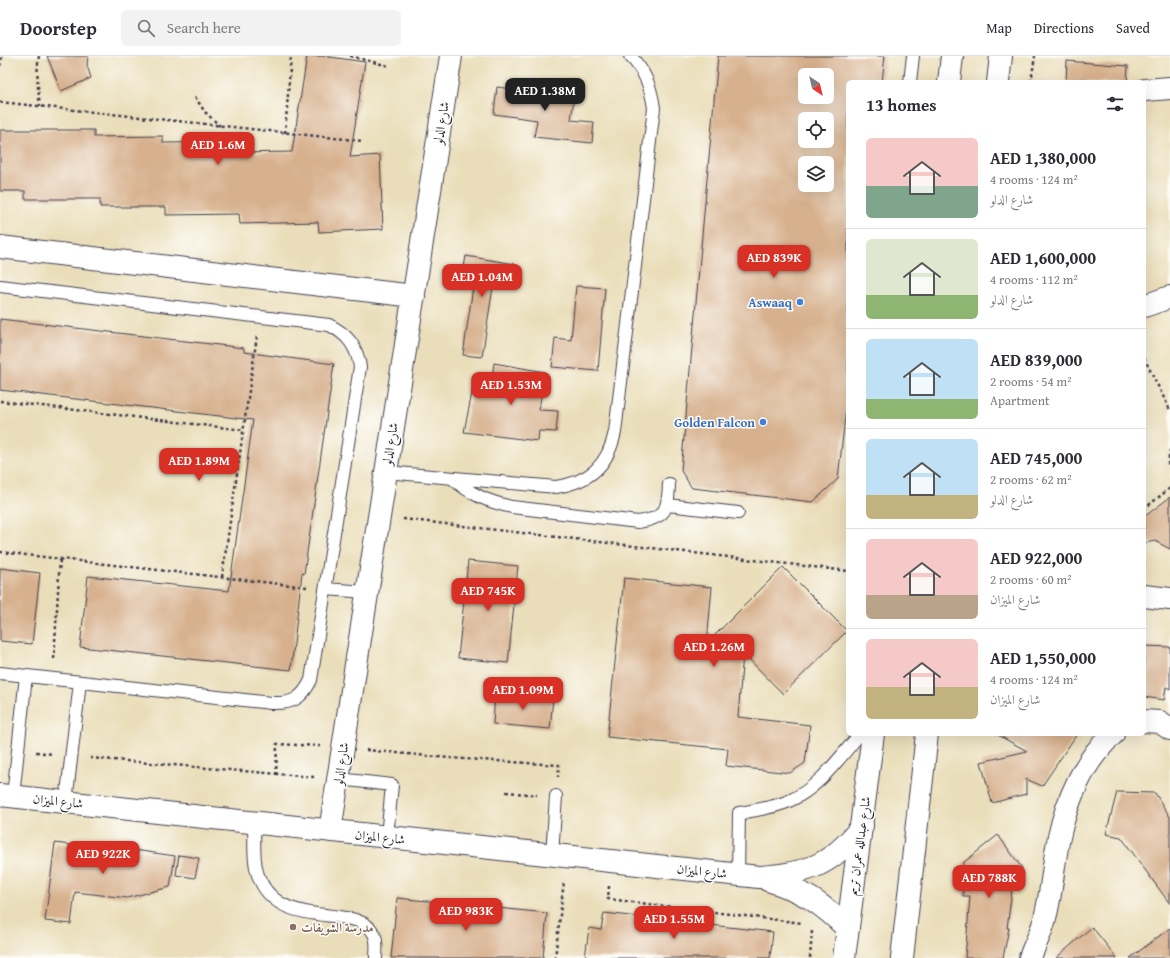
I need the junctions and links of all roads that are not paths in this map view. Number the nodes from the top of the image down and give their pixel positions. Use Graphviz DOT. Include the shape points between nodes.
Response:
graph roads {
  1 [pos="451,56"];
  2 [pos="630,56"];
  3 [pos="913,56"];
  4 [pos="952,56"];
  5 [pos="1001,56"];
  6 [pos="910,80"];
  7 [pos="949,80"];
  8 [pos="998,80"];
  9 [pos="1170,88"];
  10 [pos="1146,90"];
  11 [pos="0,247"];
  12 [pos="0,286"];
  13 [pos="414,296"];
  14 [pos="1170,297"];
  15 [pos="1146,305"];
  16 [pos="386,472"];
  17 [pos="452,478"];
  18 [pos="669,484"];
  19 [pos="668,505"];
  20 [pos="738,513"];
  21 [pos="325,589"];
  22 [pos="367,592"];
  23 [pos="1146,596"];
  24 [pos="1170,599"];
  25 [pos="0,673"];
  26 [pos="26,676"];
  27 [pos="80,682"];
  28 [pos="1146,721"];
  29 [pos="1170,729"];
  30 [pos="858,736"];
  31 [pos="873,736"];
  32 [pos="927,736"];
  33 [pos="1111,736"];
  34 [pos="339,778"];
  35 [pos="7,796"];
  36 [pos="556,796"];
  37 [pos="66,802"];
  38 [pos="254,823"];
  39 [pos="862,826"];
  40 [pos="330,831"];
  41 [pos="387,837"];
  42 [pos="559,856"];
  43 [pos="738,875"];
  44 [pos="760,877"];
  45 [pos="848,929"];
  46 [pos="376,958"];
  47 [pos="844,958"];
  48 [pos="902,958"];
  49 [pos="1030,958"];
  1 -- 13 [label="street, شارع الدلو"];
  2 -- 17 [label="lane" via="647,79 654,108 612,447 596,471 570,485 556,487"];
  3 -- 6 [label="lane"];
  4 -- 7 [label="street"];
  5 -- 8 [label="street"];
  9 -- 10 [label="street"];
  11 -- 13 [label="street"];
  12 -- 21 [label="lane" via="329,325 348,337 358,356 360,367"];
  13 -- 16 [label="street, شارع الدلو"];
  14 -- 15 [label="street"];
  16 -- 17 [label="lane"];
  16 -- 22 [label="street, شارع الدلو"];
  17 -- 19 [label="lane" via="479,497 512,507 638,522 661,515"];
  18 -- 19 [label="lane"];
  19 -- 20 [label="lane"];
  21 -- 22 [label="lane"];
  21 -- 27 [label="lane" via="311,680 306,691 284,704"];
  22 -- 34 [label="street, شارع الدلو"];
  23 -- 24 [label="street"];
  25 -- 26 [label="lane"];
  26 -- 27 [label="lane"];
  26 -- 35 [label="lane" via="17,749"];
  27 -- 37 [label="lane"];
  28 -- 29 [label="street" via="1160,722"];
  30 -- 43 [label="lane" via="811,788 790,800 738,813"];
  31 -- 39 [label="street, شارع عبدالله عمران تريم"];
  32 -- 48 [label="street"];
  33 -- 49 [label="street" via="1102,744 1083,773 1068,805 1059,838 1045,920"];
  34 -- 40 [label="street, شارع الدلو"];
  34 -- 41 [label="lane" via="392,786"];
  35 -- 37 [label="street, شارع الميزان"];
  36 -- 42 [label="lane"];
  37 -- 38 [label="street, شارع الميزان"];
  38 -- 40 [label="street, شارع الميزان"];
  38 -- 46 [label="lane" via="259,879 268,894 282,906 356,920 367,925 374,934"];
  39 -- 44 [label="street, شارع الميزان" via="851,841 823,863 790,875"];
  39 -- 45 [label="street, شارع عبدالله عمران تريم"];
  40 -- 41 [label="street, شارع الميزان"];
  41 -- 42 [label="street, شارع الميزان"];
  42 -- 43 [label="street, شارع الميزان"];
  43 -- 44 [label="street, شارع الميزان"];
  44 -- 45 [label="street, شارع الميزان" via="793,888 832,913"];
  45 -- 47 [label="street, شارع عبدالله عمران تريم"];
}
